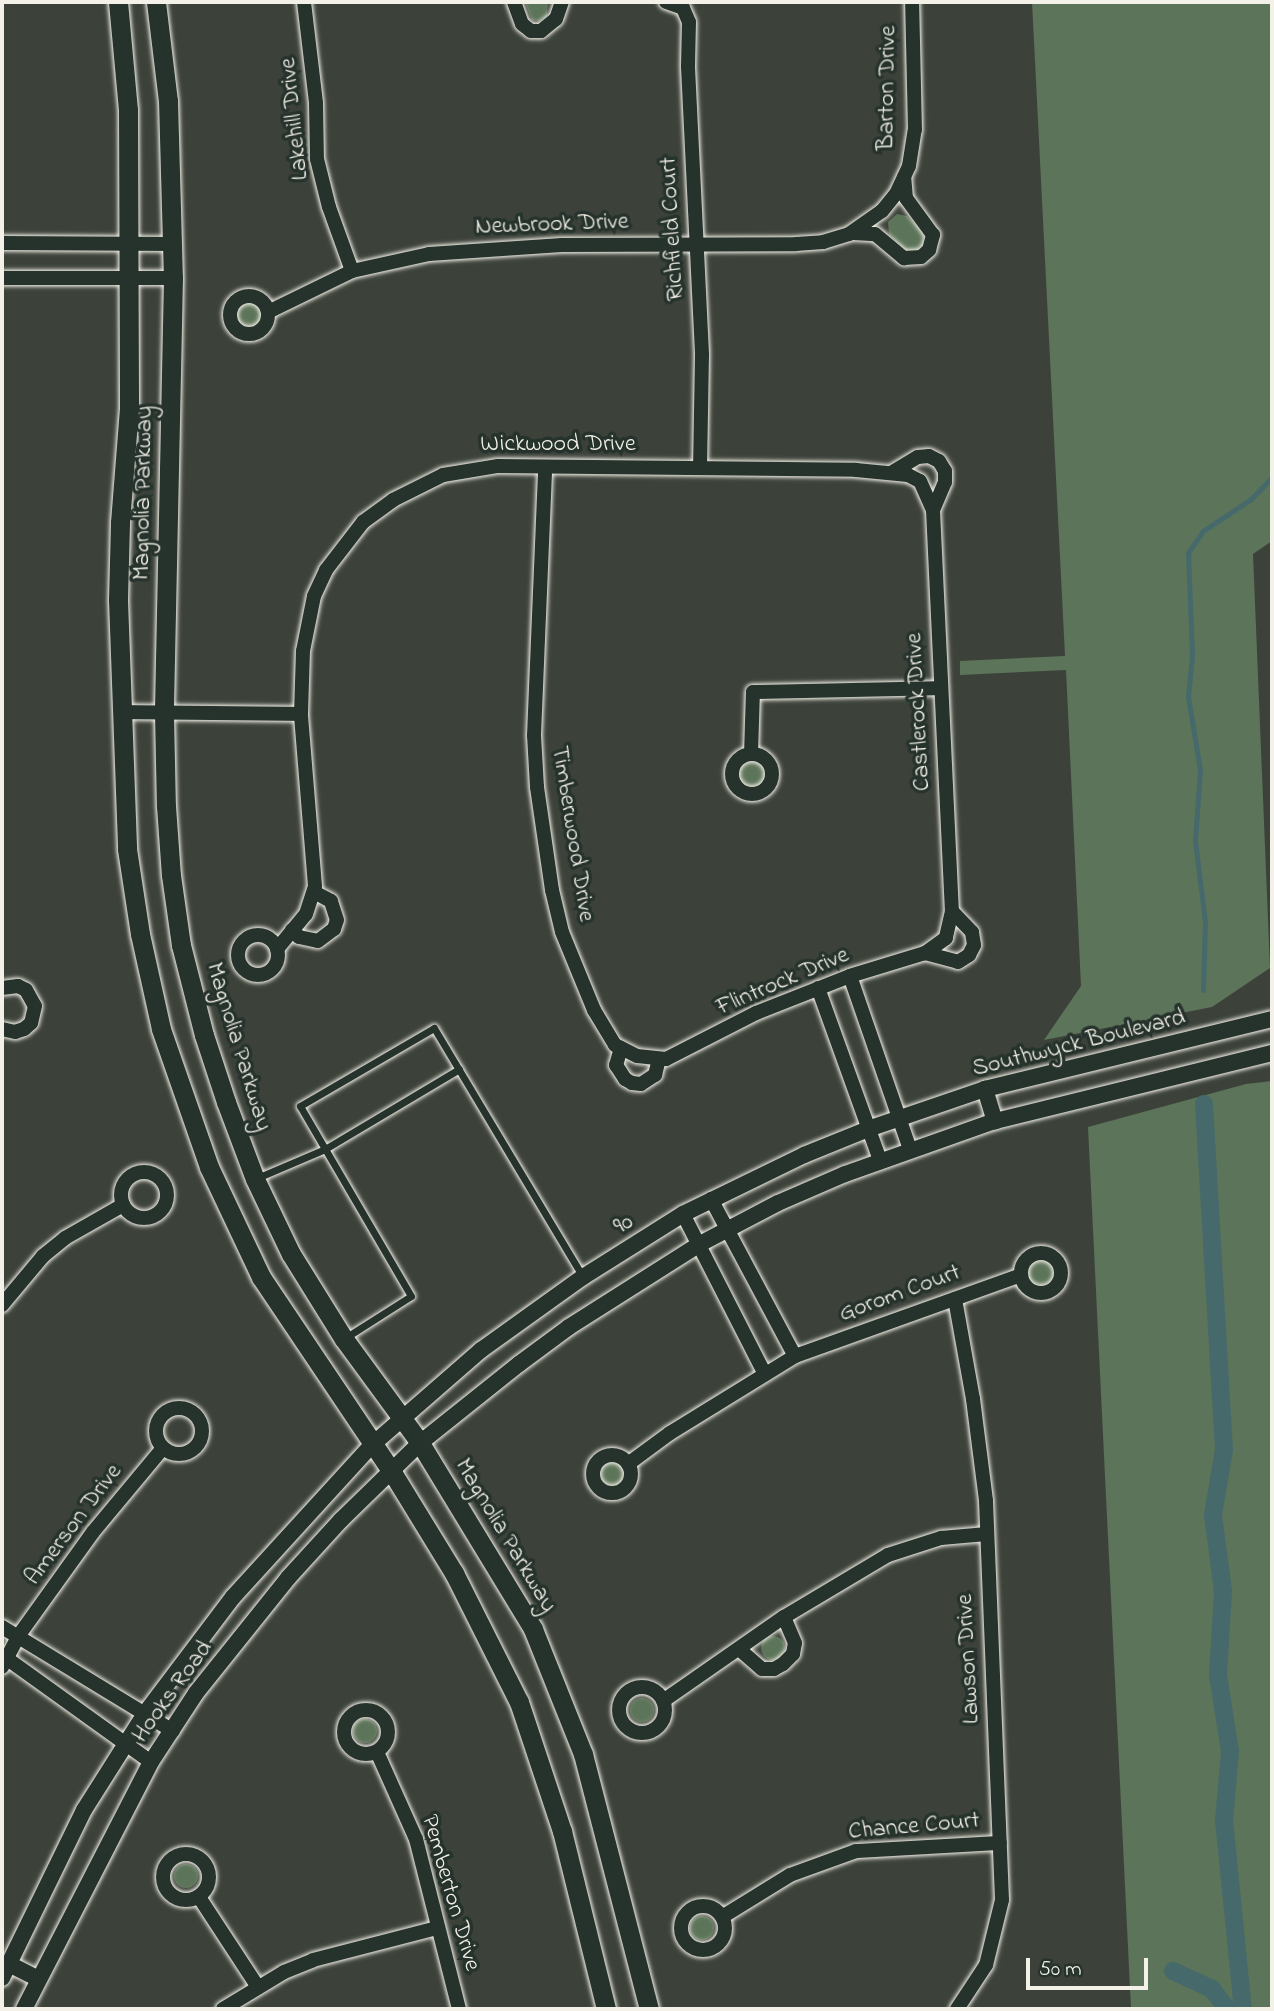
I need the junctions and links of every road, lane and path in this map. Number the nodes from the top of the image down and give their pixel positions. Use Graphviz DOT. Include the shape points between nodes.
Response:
graph roads {
  1 [pos="118,2"];
  2 [pos="156,2"];
  3 [pos="304,2"];
  4 [pos="514,2"];
  5 [pos="562,2"];
  6 [pos="666,2"];
  7 [pos="912,2"];
  8 [pos="904,177"];
  9 [pos="849,233"];
  10 [pos="2,243"];
  11 [pos="130,244"];
  12 [pos="172,244"];
  13 [pos="697,244"];
  14 [pos="352,271"];
  15 [pos="2,278"];
  16 [pos="173,278"];
  17 [pos="130,280"];
  18 [pos="268,312"];
  19 [pos="939,461"];
  20 [pos="700,467"];
  21 [pos="545,468"];
  22 [pos="891,473"];
  23 [pos="920,481"];
  24 [pos="933,510"];
  25 [pos="940,688"];
  26 [pos="123,712"];
  27 [pos="164,714"];
  28 [pos="301,714"];
  29 [pos="751,754"];
  30 [pos="314,892"];
  31 [pos="953,911"];
  32 [pos="292,930"];
  33 [pos="946,938"];
  34 [pos="277,949"];
  35 [pos="925,953"];
  36 [pos="850,976"];
  37 [pos="2,988"];
  38 [pos="818,988"];
  39 [pos="1272,1019"];
  40 [pos="2,1029"];
  41 [pos="621,1048"];
  42 [pos="1272,1053"];
  43 [pos="637,1056"];
  44 [pos="659,1059"];
  45 [pos="459,1069"];
  46 [pos="985,1089"];
  47 [pos="899,1118"];
  48 [pos="995,1121"];
  49 [pos="868,1129"];
  50 [pos="325,1149"];
  51 [pos="910,1149"];
  52 [pos="880,1160"];
  53 [pos="255,1179"];
  54 [pos="711,1199"];
  55 [pos="123,1205"];
  56 [pos="683,1214"];
  57 [pos="727,1228"];
  58 [pos="698,1245"];
  59 [pos="1021,1275"];
  60 [pos="583,1277"];
  61 [pos="955,1299"];
  62 [pos="2,1305"];
  63 [pos="344,1339"];
  64 [pos="795,1356"];
  65 [pos="764,1373"];
  66 [pos="401,1418"];
  67 [pos="420,1443"];
  68 [pos="372,1445"];
  69 [pos="163,1448"];
  70 [pos="628,1464"];
  71 [pos="391,1472"];
  72 [pos="987,1534"];
  73 [pos="784,1617"];
  74 [pos="2,1627"];
  75 [pos="19,1635"];
  76 [pos="739,1649"];
  77 [pos="3,1660"];
  78 [pos="663,1700"];
  79 [pos="146,1712"];
  80 [pos="173,1731"];
  81 [pos="125,1744"];
  82 [pos="377,1752"];
  83 [pos="151,1762"];
  84 [pos="1000,1843"];
  85 [pos="199,1897"];
  86 [pos="722,1917"];
  87 [pos="437,1928"];
  88 [pos="5,1971"];
  89 [pos="38,1979"];
  90 [pos="258,1987"];
  91 [pos="24,2009"];
  92 [pos="223,2009"];
  93 [pos="459,2009"];
  94 [pos="606,2009"];
  95 [pos="649,2009"];
  96 [pos="957,2009"];
  1 -- 11 [label="main road, Magnolia Parkway" via="128,110"];
  2 -- 12 [label="main road, Magnolia Parkway" via="168,101"];
  3 -- 14 [label="street, Lakehill Drive" via="316,103 317,159"];
  4 -- 5 [label="street" via="522,24 531,31 550,27"];
  6 -- 13 [label="street, Richfield Court" via="683,8 689,22"];
  7 -- 8 [label="street, Barton Drive" via="915,130"];
  8 -- 9 [label="street, Barton Drive" via="882,211"];
  8 -- 9 [label="street" via="906,198 933,235 926,254 904,258 875,234"];
  9 -- 13 [label="street, Newbrook Drive" via="823,242 796,244"];
  10 -- 11 [label="street"];
  11 -- 12 [label="street"];
  11 -- 17 [label="main road, Magnolia Parkway"];
  12 -- 16 [label="main road, Magnolia Parkway"];
  13 -- 14 [label="street, Newbrook Drive" via="496,248 418,256"];
  13 -- 20 [label="street, Richfield Court" via="702,355"];
  14 -- 18 [label="street, Newbrook Drive"];
  15 -- 17 [label="street"];
  16 -- 17 [label="street"];
  16 -- 27 [label="main road, Magnolia Parkway"];
  17 -- 26 [label="main road, Magnolia Parkway" via="129,408 118,587"];
  19 -- 22 [label="street, Wickwood Drive" via="918,457"];
  19 -- 24 [label="street, Castlerock Drive" via="946,482"];
  20 -- 21 [label="street, Wickwood Drive"];
  20 -- 22 [label="street, Wickwood Drive"];
  21 -- 28 [label="street, Wickwood Drive" via="498,466 443,475 363,522 342,545 314,596 303,651"];
  21 -- 41 [label="street, Timberwood Drive" via="534,735 537,787 562,932 594,1010"];
  22 -- 23 [label="street, Wickwood Drive"];
  23 -- 24 [label="street, Castlerock Drive"];
  24 -- 25 [label="street, Castlerock Drive"];
  25 -- 29 [label="street" via="753,692"];
  25 -- 31 [label="street, Castlerock Drive"];
  26 -- 27 [label="street"];
  26 -- 68 [label="main road, Magnolia Parkway" via="127,849 140,934 161,1029 187,1111 229,1215 261,1276"];
  27 -- 28 [label="street"];
  27 -- 53 [label="main road, Magnolia Parkway" via="170,861 181,945 208,1046"];
  28 -- 30 [label="street, Wickwood Drive"];
  30 -- 32 [label="street" via="306,914"];
  30 -- 32 [label="street" via="331,901 337,920 334,929 318,941 299,937"];
  31 -- 33 [label="street, Castlerock Drive"];
  31 -- 35 [label="street" via="972,932 974,945 969,955 958,962"];
  32 -- 34 [label="street"];
  33 -- 35 [label="street, Flintrock Drive"];
  35 -- 36 [label="street, Flintrock Drive"];
  36 -- 38 [label="street, Flintrock Drive"];
  36 -- 47 [label="street"];
  37 -- 40 [label="street" via="26,990 35,1006 31,1023 24,1029"];
  38 -- 44 [label="street, Flintrock Drive"];
  38 -- 49 [label="street"];
  39 -- 46 [label="street, Southwyck Boulevard"];
  41 -- 43 [label="street, Timberwood Drive"];
  41 -- 44 [label="street" via="616,1065 632,1083 641,1084 656,1075"];
  42 -- 48 [label="street"];
  43 -- 44 [label="street, Flintrock Drive"];
  45 -- 50 [label="lane"];
  45 -- 50 [label="lane" via="435,1028 300,1106"];
  45 -- 60 [label="lane"];
  46 -- 47 [label="street, Southwyck Boulevard"];
  46 -- 48 [label="street"];
  47 -- 49 [label="street, 90"];
  47 -- 51 [label="street"];
  48 -- 51 [label="street"];
  49 -- 52 [label="street"];
  49 -- 54 [label="street, 90"];
  50 -- 53 [label="lane"];
  50 -- 63 [label="lane" via="411,1296"];
  51 -- 52 [label="street"];
  52 -- 57 [label="street"];
  53 -- 63 [label="main road, Magnolia Parkway" via="291,1254"];
  54 -- 56 [label="street, 90"];
  54 -- 57 [label="street"];
  55 -- 62 [label="street" via="43,1256"];
  56 -- 58 [label="street"];
  56 -- 60 [label="street, 90"];
  57 -- 58 [label="street"];
  57 -- 64 [label="street"];
  58 -- 65 [label="street"];
  58 -- 67 [label="street" via="569,1327"];
  59 -- 61 [label="street, Gorom Court"];
  60 -- 66 [label="street, 90" via="481,1350"];
  61 -- 64 [label="street, Gorom Court"];
  61 -- 72 [label="street, Lawson Drive" via="974,1411"];
  63 -- 66 [label="main road, Magnolia Parkway"];
  64 -- 65 [label="street, Gorom Court"];
  65 -- 70 [label="street, Gorom Court"];
  66 -- 67 [label="main road, Magnolia Parkway"];
  66 -- 68 [label="street, Hooks Road"];
  67 -- 71 [label="street, Hooks Road"];
  67 -- 95 [label="main road, Magnolia Parkway" via="533,1629 583,1754"];
  68 -- 71 [label="main road, Magnolia Parkway"];
  68 -- 79 [label="street, Hooks Road" via="233,1597"];
  69 -- 75 [label="street, Amerson Drive" via="93,1532"];
  71 -- 80 [label="street, Hooks Road" via="288,1578 196,1693"];
  71 -- 94 [label="main road, Magnolia Parkway" via="454,1573 519,1702 562,1832"];
  72 -- 73 [label="street" via="941,1538 905,1548"];
  72 -- 84 [label="street, Lawson Drive"];
  73 -- 76 [label="street"];
  73 -- 76 [label="street" via="795,1643 793,1654 783,1664 762,1669"];
  74 -- 75 [label="street"];
  75 -- 77 [label="street, Amerson Drive"];
  75 -- 79 [label="street"];
  76 -- 78 [label="street"];
  77 -- 81 [label="street"];
  79 -- 80 [label="street"];
  79 -- 81 [label="street, Hooks Road"];
  80 -- 83 [label="street, Hooks Road"];
  81 -- 83 [label="street"];
  81 -- 88 [label="street, Hooks Road" via="83,1810"];
  82 -- 87 [label="street, Pemberton Drive" via="416,1839"];
  83 -- 89 [label="street, Hooks Road"];
  84 -- 86 [label="street, Chance Court" via="856,1851 790,1875"];
  84 -- 96 [label="street, Lawson Drive" via="1002,1900 997,1928 986,1965"];
  85 -- 90 [label="street"];
  87 -- 90 [label="street" via="313,1960"];
  87 -- 93 [label="street, Pemberton Drive"];
  88 -- 89 [label="street"];
  89 -- 91 [label="street, Hooks Road"];
  90 -- 92 [label="street"];
}
